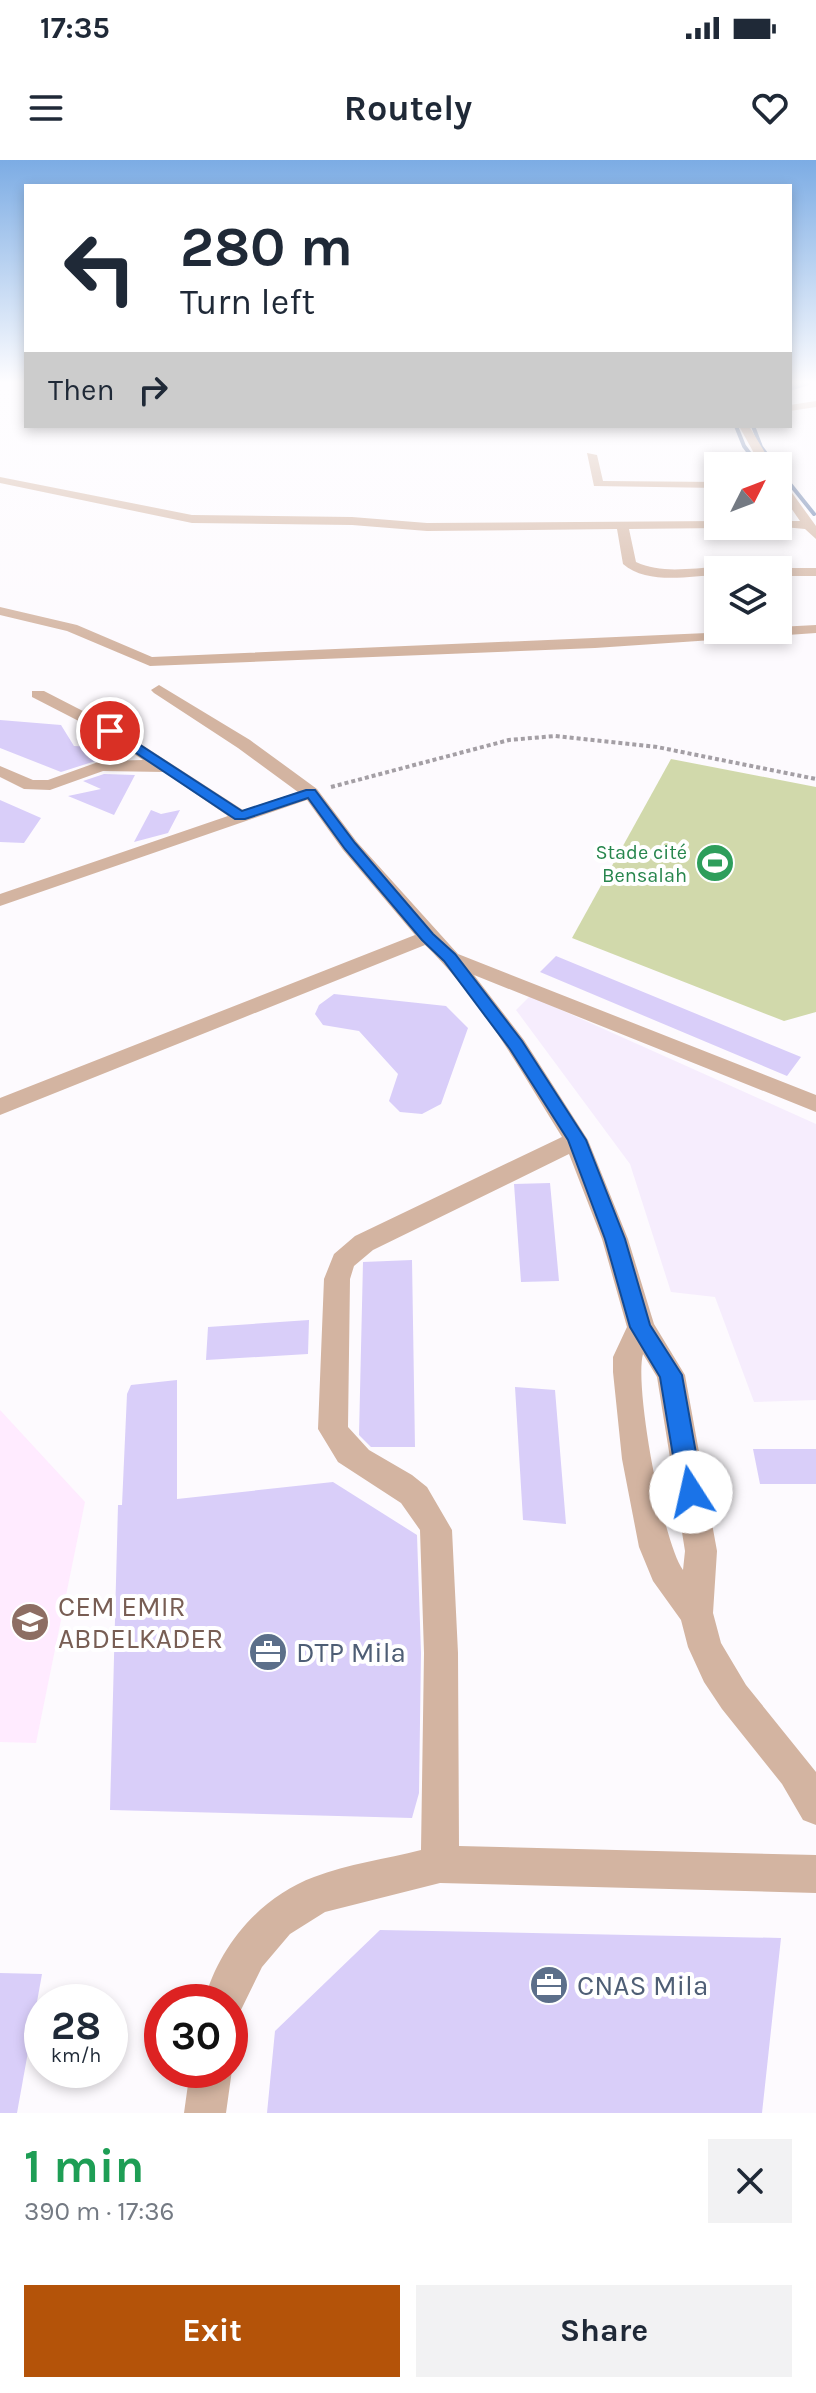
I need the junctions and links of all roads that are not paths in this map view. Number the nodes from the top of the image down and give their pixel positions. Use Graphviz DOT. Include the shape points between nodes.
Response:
graph roads {
  1 [pos="595,472"];
  2 [pos="0,480"];
  3 [pos="704,485"];
  4 [pos="792,502"];
  5 [pos="622,525"];
  6 [pos="704,525"];
  7 [pos="792,527"];
  8 [pos="812,530"];
  9 [pos="704,571"];
  10 [pos="792,572"];
  11 [pos="816,572"];
  12 [pos="0,611"];
  13 [pos="816,629"];
  14 [pos="159,690"];
  15 [pos="38,694"];
  16 [pos="169,768"];
  17 [pos="0,771"];
  18 [pos="311,793"];
  19 [pos="240,816"];
  20 [pos="0,881"];
  21 [pos="8,897"];
  22 [pos="428,937"];
  23 [pos="450,958"];
  24 [pos="816,1104"];
  25 [pos="0,1107"];
  26 [pos="576,1140"];
  27 [pos="641,1327"];
  28 [pos="696,1613"];
  29 [pos="816,1807"];
  30 [pos="440,1864"];
  31 [pos="816,1874"];
  32 [pos="230,1984"];
  33 [pos="208,2088"];
  34 [pos="205,2113"];
  1 -- 3 [label="street" via="598,484"];
  2 -- 5 [label="street" via="192,519 440,527"];
  4 -- 8 [label="street"];
  5 -- 6 [label="street"];
  5 -- 9 [label="street" via="634,567"];
  7 -- 8 [label="street"];
  10 -- 11 [label="street"];
  12 -- 13 [label="street" via="72,628 141,661 164,663"];
  14 -- 18 [label="street"];
  15 -- 16 [label="street"];
  16 -- 17 [label="street" via="101,766 50,785 30,785"];
  16 -- 19 [label="street"];
  18 -- 19 [label="street"];
  18 -- 22 [label="street"];
  19 -- 21 [label="street"];
  20 -- 21 [label="street"];
  22 -- 23 [label="street"];
  22 -- 25 [label="street"];
  23 -- 24 [label="street"];
  23 -- 26 [label="street" via="516,1045"];
  26 -- 27 [label="street" via="615,1239"];
  26 -- 30 [label="street" via="364,1243 343,1261 337,1279 333,1429 354,1459 411,1492 429,1512 436,1530"];
  27 -- 28 [label="street" via="671,1375 701,1551"];
  27 -- 28 [label="street" via="627,1357 637,1459 655,1547 664,1570"];
  28 -- 29 [label="street" via="716,1670 795,1771"];
  30 -- 31 [label="street"];
  30 -- 32 [label="street" via="317,1895 276,1920"];
  33 -- 34 [label="street"];
}
